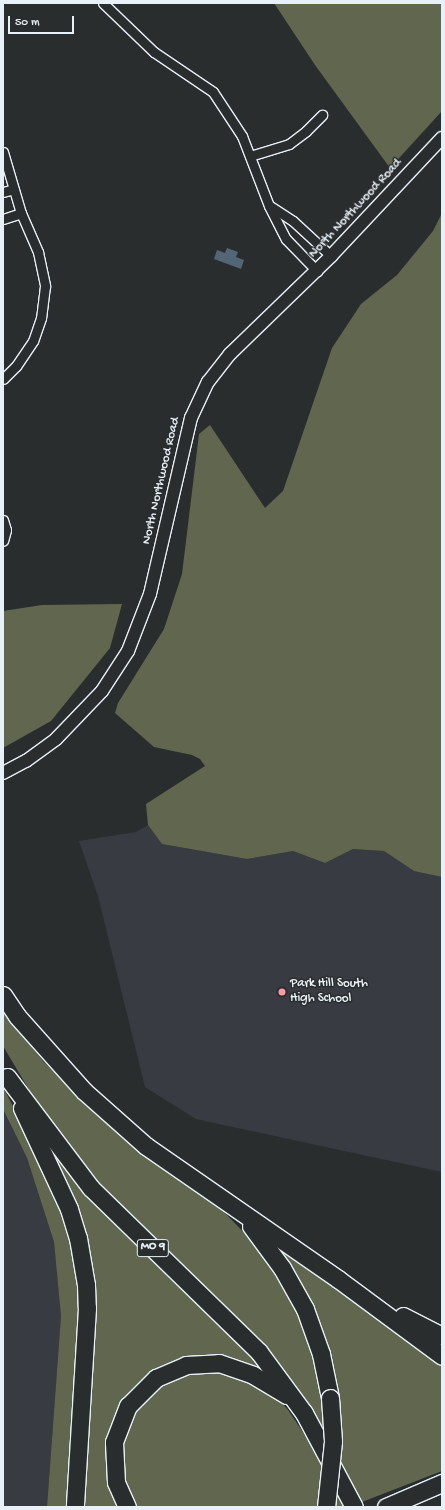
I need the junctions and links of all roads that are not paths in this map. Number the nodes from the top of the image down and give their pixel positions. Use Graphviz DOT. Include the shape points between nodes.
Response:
graph roads {
  1 [pos="103,3"];
  2 [pos="322,115"];
  3 [pos="442,138"];
  4 [pos="3,152"];
  5 [pos="250,156"];
  6 [pos="14,189"];
  7 [pos="3,192"];
  8 [pos="269,206"];
  9 [pos="21,213"];
  10 [pos="3,219"];
  11 [pos="331,256"];
  12 [pos="316,271"];
  13 [pos="3,379"];
  14 [pos="3,520"];
  15 [pos="3,541"];
  16 [pos="3,772"];
  17 [pos="3,996"];
  18 [pos="5,1074"];
  19 [pos="225,1201"];
  20 [pos="338,1279"];
  21 [pos="442,1336"];
  22 [pos="442,1356"];
  23 [pos="304,1413"];
  24 [pos="442,1483"];
  25 [pos="392,1504"];
  26 [pos="75,1507"];
  27 [pos="127,1507"];
  28 [pos="326,1507"];
  29 [pos="354,1507"];
  1 -- 5 [label="street" via="154,52 213,92 242,136"];
  2 -- 5 [label="street" via="288,144"];
  3 -- 11 [label="street, North Northwood Road"];
  4 -- 6 [label="street"];
  5 -- 8 [label="street"];
  6 -- 7 [label="street"];
  6 -- 9 [label="street"];
  8 -- 11 [label="street" via="293,221"];
  8 -- 12 [label="street" via="286,239"];
  9 -- 10 [label="street"];
  9 -- 13 [label="street" via="38,252 45,286 41,318 33,341 16,366"];
  11 -- 12 [label="street, North Northwood Road"];
  12 -- 16 [label="street, North Northwood Road" via="230,354 208,382 191,418 150,594 128,651 102,691 56,739 26,761"];
  14 -- 15 [label="street" via="6,530"];
  17 -- 19 [label="highway" via="17,1016 84,1091 146,1146"];
  18 -- 23 [label="highway, MO 9" via="91,1188 260,1352"];
  18 -- 26 [label="highway" via="63,1196 82,1258 87,1308"];
  19 -- 20 [label="highway"];
  19 -- 28 [label="highway, bridge" via="255,1230 294,1288 317,1342 330,1398 333,1441"];
  20 -- 21 [label="highway"];
  20 -- 22 [label="highway"];
  23 -- 27 [label="highway" via="288,1396 269,1383 236,1368 219,1363 199,1363 167,1371 136,1395 117,1430 113,1469 120,1494"];
  23 -- 29 [label="highway, MO 9"];
  24 -- 25 [label="highway"];
}
